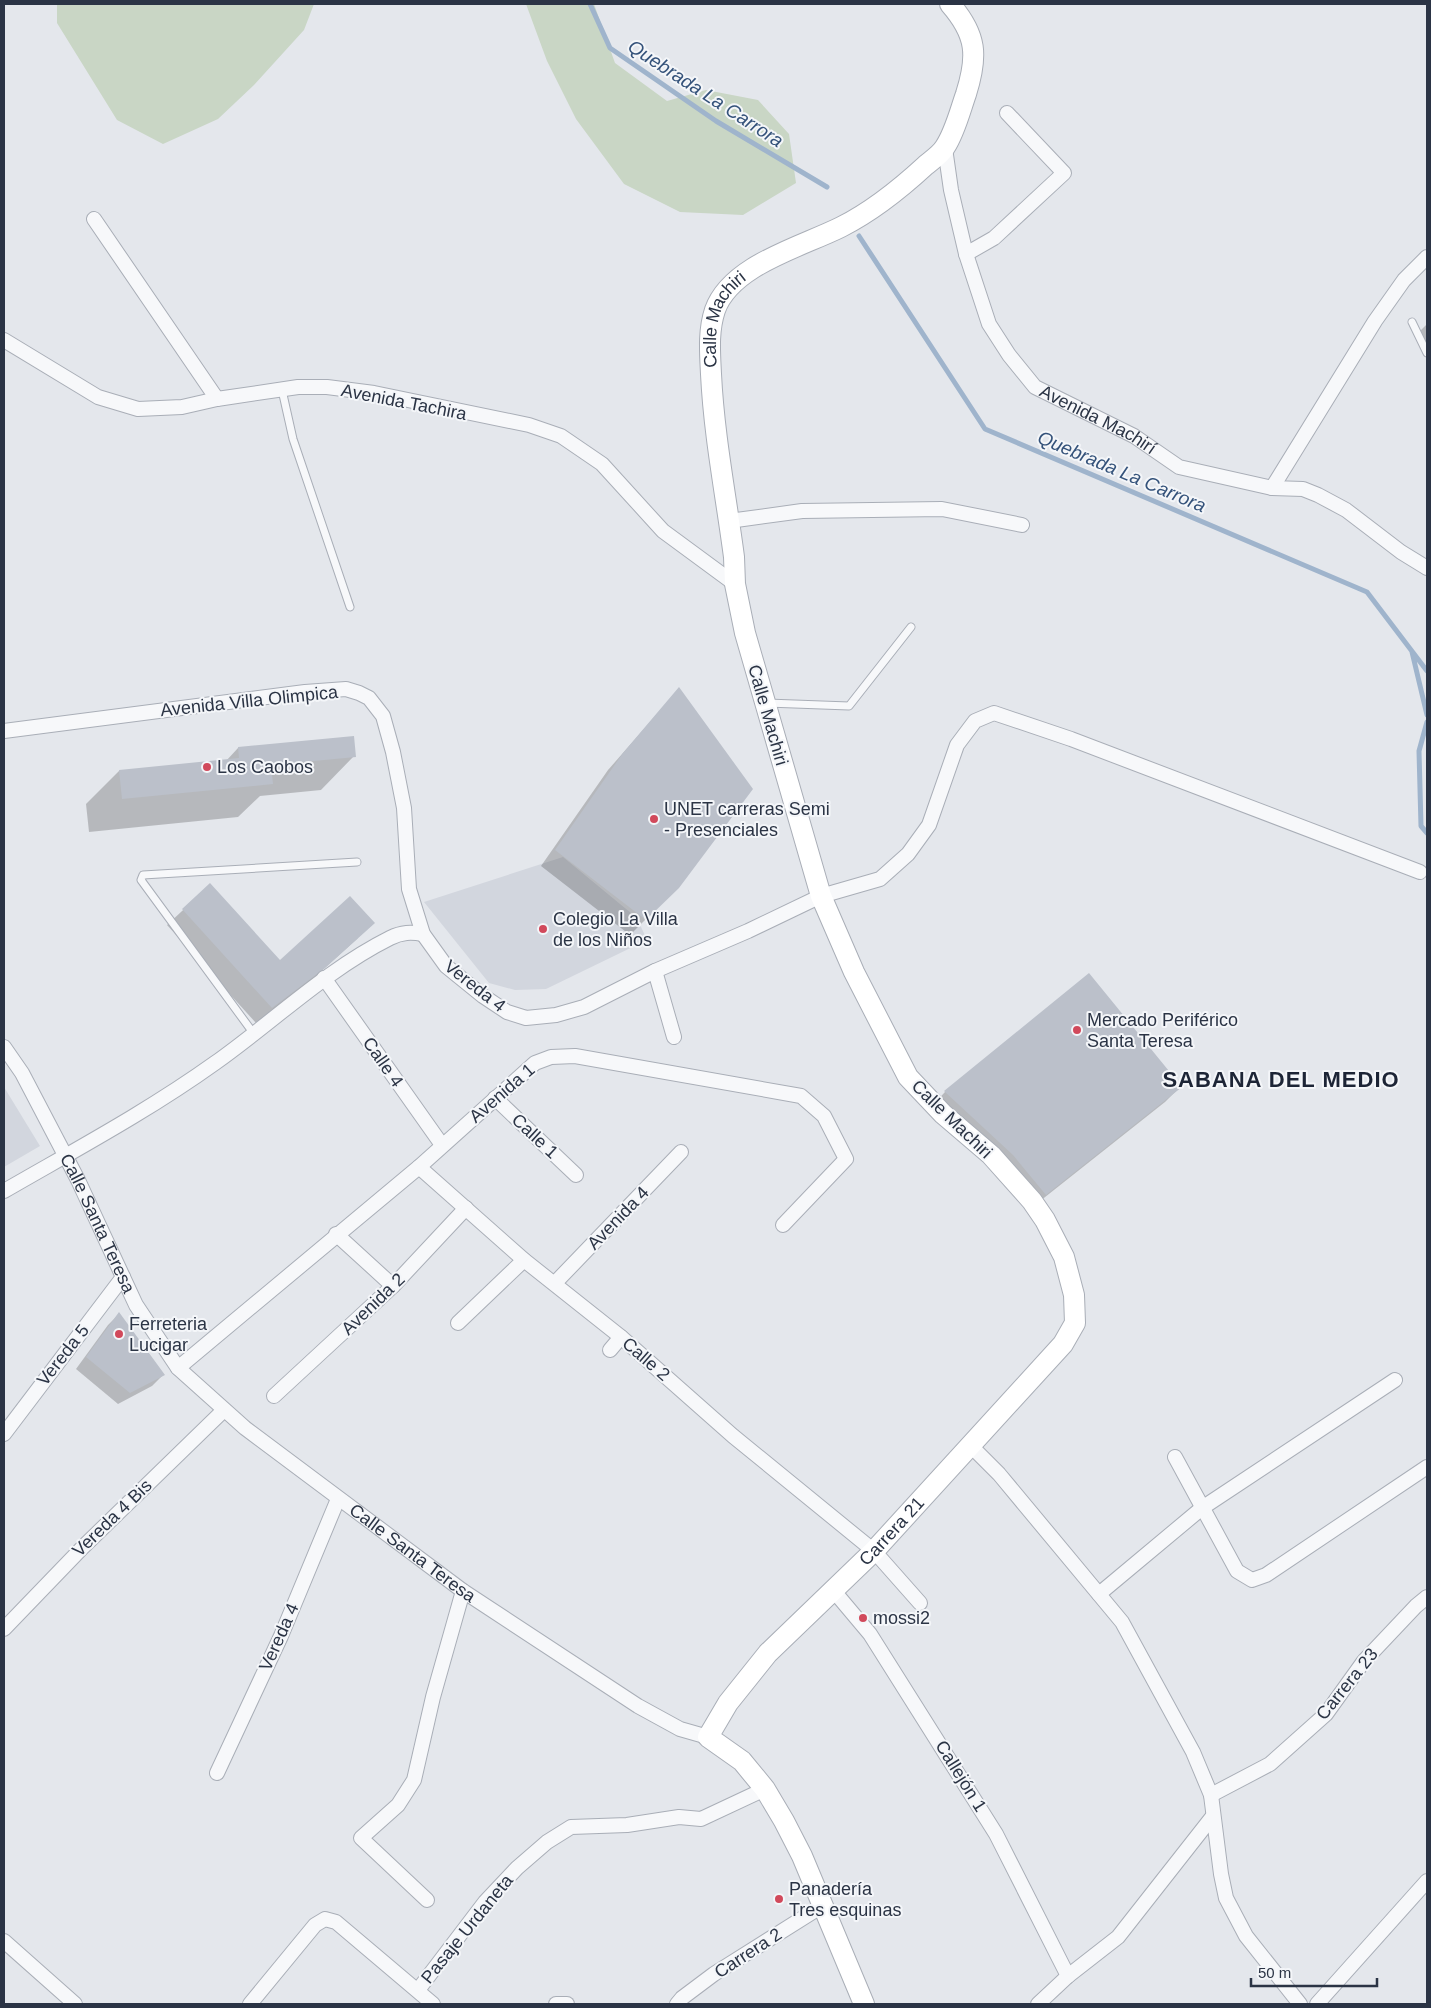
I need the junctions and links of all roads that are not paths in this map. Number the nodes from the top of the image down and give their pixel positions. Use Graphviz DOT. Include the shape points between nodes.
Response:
graph roads {
  1 [pos="950,4"];
  2 [pos="1007,113"];
  3 [pos="945,148"];
  4 [pos="94,219"];
  5 [pos="966,254"];
  6 [pos="1427,257"];
  7 [pos="1412,322"];
  8 [pos="4,340"];
  9 [pos="1427,353"];
  10 [pos="282,390"];
  11 [pos="217,399"];
  12 [pos="1272,488"];
  13 [pos="729,522"];
  14 [pos="1022,525"];
  15 [pos="1427,568"];
  16 [pos="735,584"];
  17 [pos="350,607"];
  18 [pos="911,626"];
  19 [pos="764,703"];
  20 [pos="4,731"];
  21 [pos="357,862"];
  22 [pos="1420,872"];
  23 [pos="821,896"];
  24 [pos="423,934"];
  25 [pos="655,971"];
  26 [pos="324,978"];
  27 [pos="254,1034"];
  28 [pos="674,1037"];
  29 [pos="4,1047"];
  30 [pos="495,1098"];
  31 [pos="442,1145"];
  32 [pos="681,1152"];
  33 [pos="65,1156"];
  34 [pos="419,1166"];
  35 [pos="576,1175"];
  36 [pos="4,1191"];
  37 [pos="466,1208"];
  38 [pos="783,1225"];
  39 [pos="336,1234"];
  40 [pos="524,1260"];
  41 [pos="123,1277"];
  42 [pos="554,1283"];
  43 [pos="393,1286"];
  44 [pos="458,1323"];
  45 [pos="1075,1323"];
  46 [pos="622,1337"];
  47 [pos="610,1350"];
  48 [pos="178,1368"];
  49 [pos="1395,1380"];
  50 [pos="274,1396"];
  51 [pos="224,1410"];
  52 [pos="4,1434"];
  53 [pos="971,1446"];
  54 [pos="1175,1457"];
  55 [pos="1427,1467"];
  56 [pos="338,1499"];
  57 [pos="1202,1508"];
  58 [pos="874,1551"];
  59 [pos="833,1590"];
  60 [pos="463,1591"];
  61 [pos="1099,1594"];
  62 [pos="1427,1598"];
  63 [pos="920,1603"];
  64 [pos="4,1629"];
  65 [pos="708,1737"];
  66 [pos="218,1773"];
  67 [pos="765,1788"];
  68 [pos="1211,1795"];
  69 [pos="1214,1816"];
  70 [pos="1427,1881"];
  71 [pos="427,1900"];
  72 [pos="822,1906"];
  73 [pos="4,1940"];
  74 [pos="1068,1976"];
  75 [pos="418,1990"];
  76 [pos="75,2004"];
  77 [pos="250,2004"];
  78 [pos="433,2004"];
  79 [pos="556,2004"];
  80 [pos="567,2004"];
  81 [pos="677,2004"];
  82 [pos="864,2004"];
  83 [pos="1038,2004"];
  84 [pos="1300,2004"];
  85 [pos="1317,2004"];
  1 -- 3 [label="street, Avenida Machirí" via="968,30 974,48 972,72"];
  2 -- 5 [label="street" via="1064,173 994,238"];
  3 -- 5 [label="street, Avenida Machirí"];
  3 -- 13 [label="street, Calle Machiri" via="878,205 735,280 716,309 710,331 712,396"];
  4 -- 11 [label="street"];
  5 -- 12 [label="street, Avenida Machirí" via="989,324 1035,387 1134,436 1179,467"];
  6 -- 12 [label="street" via="1404,280 1376,321"];
  7 -- 9 [label="lane"];
  8 -- 11 [label="street, Avenida Tachira" via="98,397 138,409 182,408"];
  10 -- 11 [label="street, Avenida Tachira"];
  10 -- 16 [label="street, Avenida Tachira" via="327,387 374,393 562,436 602,464 662,531"];
  10 -- 17 [label="lane" via="293,439"];
  12 -- 15 [label="street, Avenida Machirí" via="1303,489 1318,494"];
  13 -- 14 [label="street" via="802,511 932,508"];
  13 -- 16 [label="street, Calle Machiri"];
  16 -- 19 [label="street, Calle Machiri"];
  18 -- 19 [label="lane" via="849,706"];
  19 -- 23 [label="street, Calle Machiri"];
  20 -- 24 [label="street, Avenida Villa Olimpica" via="306,692 346,690 359,693 369,698 383,716 393,752 404,808 409,889"];
  21 -- 27 [label="lane" via="143,874 141,880"];
  22 -- 23 [label="street, Vereda 4" via="1071,739 994,713 975,721 957,745 929,825 908,854 880,879"];
  23 -- 25 [label="street, Vereda 4"];
  23 -- 45 [label="street, Calle Machiri" via="854,972 908,1077 943,1114 991,1155 1045,1220 1064,1258 1074,1295"];
  24 -- 25 [label="street, Vereda 4" via="446,966 507,1012 526,1018 556,1015 584,1007"];
  24 -- 26 [label="street" via="407,931 391,937"];
  25 -- 28 [label="street"];
  26 -- 27 [label="street"];
  26 -- 31 [label="street, Calle 4"];
  27 -- 33 [label="street" via="138,1113"];
  29 -- 33 [label="street, Calle Santa Teresa" via="22,1073"];
  30 -- 31 [label="street, Avenida 1"];
  30 -- 35 [label="street, Calle 1"];
  30 -- 38 [label="street, Avenida 1" via="535,1063 551,1057 575,1056 801,1096 824,1116 846,1159"];
  31 -- 34 [label="street, Avenida 1"];
  32 -- 42 [label="street, Avenida 4"];
  33 -- 36 [label="street"];
  33 -- 41 [label="street, Calle Santa Teresa"];
  34 -- 37 [label="street, Calle 2"];
  34 -- 39 [label="street, Avenida 1"];
  37 -- 40 [label="street, Calle 2"];
  37 -- 43 [label="street, Avenida 2"];
  39 -- 43 [label="street"];
  39 -- 48 [label="street, Avenida 1"];
  40 -- 42 [label="street, Calle 2"];
  40 -- 44 [label="street"];
  41 -- 48 [label="street, Calle Santa Teresa" via="136,1305"];
  41 -- 52 [label="street, Vereda 5"];
  42 -- 46 [label="street, Calle 2"];
  43 -- 50 [label="street, Avenida 2"];
  45 -- 53 [label="street, Carrera 21" via="1062,1344"];
  46 -- 47 [label="street"];
  46 -- 58 [label="street, Calle 2" via="733,1436"];
  48 -- 51 [label="street, Calle Santa Teresa"];
  49 -- 57 [label="street"];
  51 -- 56 [label="street, Calle Santa Teresa"];
  51 -- 64 [label="street, Vereda 4 Bis"];
  53 -- 58 [label="street, Carrera 21"];
  53 -- 61 [label="street" via="999,1474"];
  54 -- 57 [label="street"];
  55 -- 57 [label="street" via="1266,1575 1252,1580 1237,1570"];
  56 -- 60 [label="street, Calle Santa Teresa"];
  56 -- 66 [label="street, Vereda 4" via="281,1636"];
  57 -- 61 [label="street"];
  58 -- 59 [label="street, Carrera 21"];
  58 -- 63 [label="street, Calle 2"];
  59 -- 65 [label="street, Carrera 21" via="768,1653 728,1702"];
  59 -- 74 [label="street, Callejón 1" via="870,1634 991,1825"];
  60 -- 65 [label="street, Calle Santa Teresa" via="638,1706 680,1730"];
  60 -- 71 [label="street" via="414,1780 398,1805 361,1838"];
  61 -- 68 [label="street" via="1131,1638 1193,1752"];
  62 -- 68 [label="street, Carrera 23" via="1364,1661 1326,1714 1270,1764"];
  65 -- 67 [label="street, Calle Santa Teresa" via="742,1761"];
  67 -- 72 [label="street, Calle Santa Teresa" via="802,1856"];
  67 -- 75 [label="street, Pasaje Urdaneta" via="701,1819 679,1817 627,1825 571,1827 547,1842 517,1868 486,1902"];
  68 -- 69 [label="street"];
  69 -- 74 [label="street" via="1118,1936"];
  69 -- 84 [label="street" via="1226,1898 1246,1936"];
  70 -- 85 [label="street"];
  72 -- 81 [label="street, Carrera 2" via="714,1974"];
  72 -- 82 [label="street, Calle Santa Teresa"];
  73 -- 76 [label="street"];
  74 -- 83 [label="street"];
  75 -- 77 [label="street" via="336,1922 325,1919 315,1925"];
  75 -- 78 [label="street"];
  79 -- 80 [label="street"];
}
